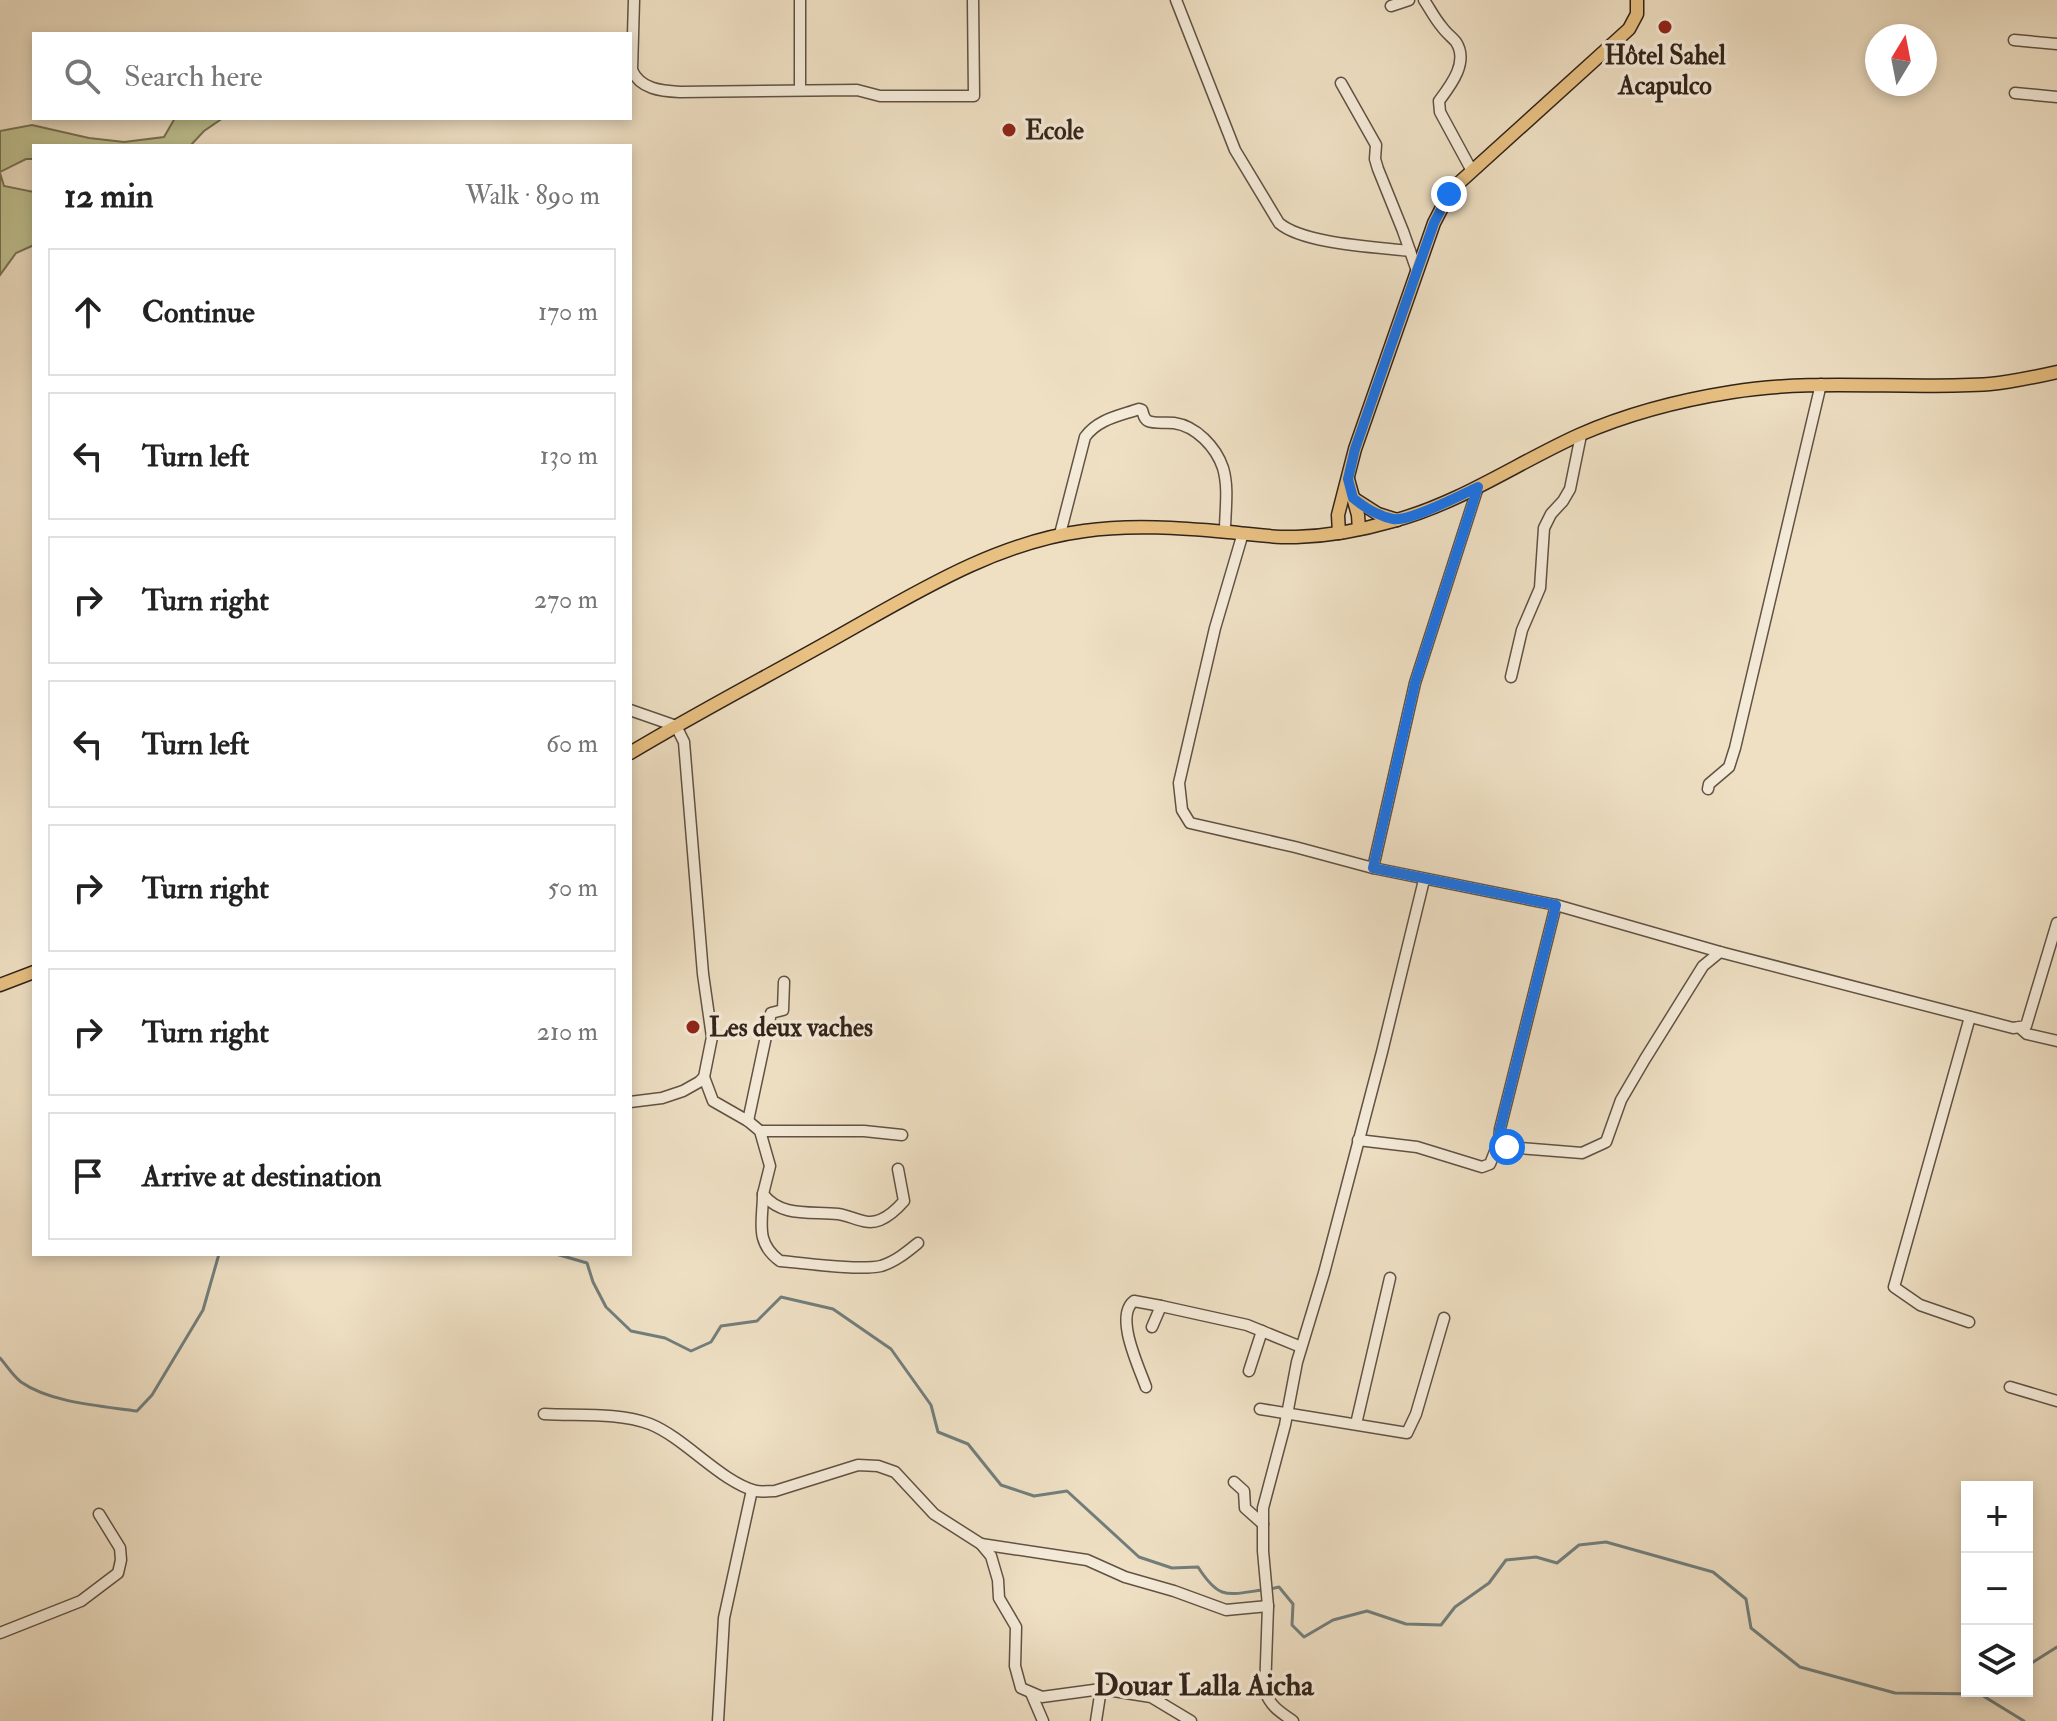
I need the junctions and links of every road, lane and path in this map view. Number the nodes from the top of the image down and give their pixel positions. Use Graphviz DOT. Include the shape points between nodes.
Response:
graph roads {
  1 [pos="634,0"];
  2 [pos="800,0"];
  3 [pos="973,0"];
  4 [pos="1176,0"];
  5 [pos="1409,0"];
  6 [pos="1424,0"];
  7 [pos="1637,0"];
  8 [pos="1391,6"];
  9 [pos="2014,40"];
  10 [pos="2057,44"];
  11 [pos="1341,83"];
  12 [pos="800,89"];
  13 [pos="2015,93"];
  14 [pos="2057,97"];
  15 [pos="1472,171"];
  16 [pos="1410,251"];
  17 [pos="1417,271"];
  18 [pos="2057,372"];
  19 [pos="1821,384"];
  20 [pos="1581,435"];
  21 [pos="1478,487"];
  22 [pos="1347,500"];
  23 [pos="1397,520"];
  24 [pos="1359,529"];
  25 [pos="1225,531"];
  26 [pos="1243,533"];
  27 [pos="1339,533"];
  28 [pos="1060,534"];
  29 [pos="1318,536"];
  30 [pos="1511,677"];
  31 [pos="632,711"];
  32 [pos="676,726"];
  33 [pos="632,752"];
  34 [pos="1708,789"];
  35 [pos="1373,868"];
  36 [pos="1424,880"];
  37 [pos="1556,905"];
  38 [pos="2057,923"];
  39 [pos="1720,952"];
  40 [pos="32,973"];
  41 [pos="784,982"];
  42 [pos="0,985"];
  43 [pos="1970,1017"];
  44 [pos="2019,1027"];
  45 [pos="2057,1041"];
  46 [pos="704,1077"];
  47 [pos="632,1102"];
  48 [pos="748,1121"];
  49 [pos="760,1131"];
  50 [pos="902,1135"];
  51 [pos="1358,1140"];
  52 [pos="1499,1141"];
  53 [pos="898,1169"];
  54 [pos="763,1194"];
  55 [pos="918,1243"];
  56 [pos="1390,1278"];
  57 [pos="1161,1306"];
  58 [pos="1444,1318"];
  59 [pos="1969,1322"];
  60 [pos="1152,1327"];
  61 [pos="1262,1331"];
  62 [pos="1301,1347"];
  63 [pos="1249,1371"];
  64 [pos="1146,1387"];
  65 [pos="2010,1387"];
  66 [pos="2057,1401"];
  67 [pos="1260,1409"];
  68 [pos="1287,1412"];
  69 [pos="544,1414"];
  70 [pos="1356,1424"];
  71 [pos="1234,1482"];
  72 [pos="752,1490"];
  73 [pos="99,1514"];
  74 [pos="1263,1524"];
  75 [pos="981,1544"];
  76 [pos="1268,1606"];
  77 [pos="0,1633"];
  78 [pos="1101,1689"];
  79 [pos="1031,1693"];
  80 [pos="718,1721"];
  81 [pos="1043,1721"];
  82 [pos="1096,1721"];
  83 [pos="1191,1721"];
  84 [pos="1293,1721"];
  1 -- 12 [label="street" via="632,70 647,86 680,92"];
  2 -- 12 [label="street"];
  3 -- 12 [label="street" via="974,96"];
  4 -- 16 [label="street" via="1235,150 1279,223 1304,237"];
  5 -- 8 [label="street"];
  6 -- 15 [label="street" via="1458,44 1459,70 1439,101 1440,112"];
  7 -- 15 [label="main road" via="1629,29"];
  9 -- 10 [label="street"];
  11 -- 16 [label="street" via="1376,145 1378,169"];
  13 -- 14 [label="street"];
  15 -- 17 [label="main road" via="1441,208"];
  16 -- 17 [label="street"];
  17 -- 22 [label="main road" via="1355,449"];
  18 -- 19 [label="main road" via="1993,384"];
  19 -- 20 [label="main road" via="1683,401"];
  19 -- 34 [label="street" via="1735,748 1729,767"];
  20 -- 21 [label="main road"];
  20 -- 30 [label="street" via="1570,489 1544,528 1540,588 1522,630"];
  21 -- 23 [label="main road"];
  21 -- 35 [label="street" via="1415,683"];
  22 -- 23 [label="main road"];
  22 -- 24 [label="main road"];
  22 -- 27 [label="main road" via="1337,519"];
  22 -- 29 [label="main road"];
  23 -- 24 [label="main road"];
  24 -- 27 [label="main road"];
  25 -- 26 [label="main road"];
  25 -- 28 [label="main road" via="1145,528"];
  25 -- 28 [label="street" via="1226,482 1216,453 1195,431 1150,421 1139,409 1107,419 1088,432"];
  26 -- 29 [label="main road"];
  26 -- 35 [label="street" via="1179,783 1182,810 1190,823"];
  27 -- 29 [label="main road"];
  28 -- 32 [label="main road" via="932,584"];
  31 -- 32 [label="street"];
  32 -- 33 [label="main road"];
  32 -- 46 [label="street" via="684,742 712,1037"];
  35 -- 36 [label="street"];
  36 -- 37 [label="street"];
  36 -- 51 [label="street"];
  37 -- 39 [label="street"];
  37 -- 52 [label="street"];
  38 -- 44 [label="street" via="2026,1026"];
  39 -- 43 [label="street"];
  39 -- 52 [label="street" via="1703,966 1645,1059 1621,1100 1606,1142 1582,1153 1507,1147"];
  40 -- 42 [label="main road"];
  41 -- 48 [label="street" via="783,1010 771,1013"];
  43 -- 44 [label="street"];
  43 -- 59 [label="street" via="1894,1287 1920,1305"];
  44 -- 45 [label="street"];
  46 -- 47 [label="street" via="683,1091"];
  46 -- 48 [label="street" via="713,1101"];
  48 -- 49 [label="street"];
  49 -- 50 [label="street"];
  49 -- 54 [label="street" via="770,1166"];
  51 -- 52 [label="street" via="1417,1147 1482,1167 1490,1164"];
  51 -- 62 [label="street"];
  53 -- 54 [label="street" via="904,1201 878,1221 792,1212"];
  54 -- 55 [label="street" via="760,1230 771,1255 780,1261 881,1266"];
  56 -- 70 [label="street"];
  57 -- 60 [label="street"];
  57 -- 61 [label="street"];
  57 -- 64 [label="street" via="1134,1301 1126,1312"];
  58 -- 70 [label="street" via="1407,1433"];
  61 -- 62 [label="street"];
  61 -- 63 [label="street"];
  62 -- 68 [label="street"];
  65 -- 66 [label="street"];
  67 -- 68 [label="street"];
  68 -- 70 [label="street"];
  68 -- 74 [label="street"];
  69 -- 72 [label="street" via="652,1424"];
  71 -- 74 [label="street" via="1244,1491 1245,1508"];
  72 -- 75 [label="street" via="775,1491 858,1465 878,1466 895,1472 934,1514"];
  72 -- 80 [label="street" via="724,1618"];
  73 -- 77 [label="street" via="120,1548 118,1573 81,1601"];
  74 -- 76 [label="street"];
  75 -- 76 [label="street" via="1087,1560 1226,1610"];
  75 -- 79 [label="street" via="991,1556 999,1598 1016,1627 1015,1666 1021,1688"];
  76 -- 84 [label="street" via="1265,1691 1277,1710"];
  78 -- 79 [label="street" via="1042,1697"];
  78 -- 82 [label="street"];
  78 -- 83 [label="street" via="1151,1697"];
  79 -- 81 [label="street"];
}
